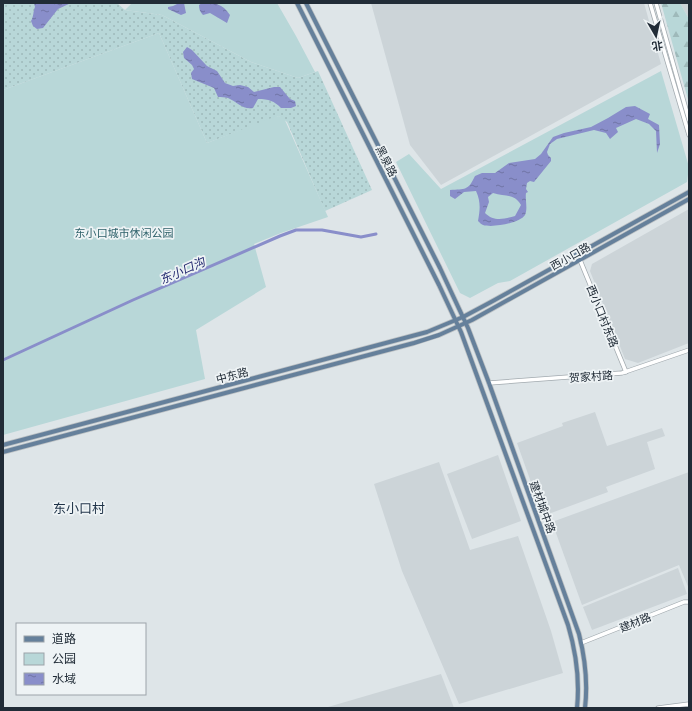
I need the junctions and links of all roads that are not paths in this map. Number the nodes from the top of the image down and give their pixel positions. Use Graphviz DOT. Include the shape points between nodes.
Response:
graph roads {
  1 [pos="297,3"];
  2 [pos="306,3"];
  3 [pos="650,3"];
  4 [pos="656,3"];
  5 [pos="689,120"];
  6 [pos="689,135"];
  7 [pos="689,192"];
  8 [pos="689,200"];
  9 [pos="580,260"];
  10 [pos="463,317"];
  11 [pos="456,320"];
  12 [pos="466,324"];
  13 [pos="459,327"];
  14 [pos="689,350"];
  15 [pos="626,372"];
  16 [pos="489,383"];
  17 [pos="3,445"];
  18 [pos="3,452"];
  19 [pos="537,516"];
  20 [pos="530,519"];
  21 [pos="542,529"];
  22 [pos="534,531"];
  23 [pos="688,602"];
  24 [pos="581,643"];
  25 [pos="689,704"];
  26 [pos="577,708"];
  27 [pos="585,708"];
  28 [pos="658,708"];
  1 -- 11 [label="main road, 黑泉路"];
  2 -- 10 [label="main road, 黑泉路"];
  3 -- 6 [label="street"];
  4 -- 5 [label="street"];
  7 -- 10 [label="main road, 西小口路"];
  8 -- 9 [label="main road, 西小口路"];
  9 -- 12 [label="main road, 西小口路"];
  9 -- 15 [label="street, 西小口村东路"];
  10 -- 11 [label="main road, 中东路"];
  10 -- 12 [label="main road, 建材城中路"];
  11 -- 13 [label="main road, 黑泉路"];
  11 -- 17 [label="main road, 中东路" via="402,340"];
  12 -- 13 [label="main road, 西小口路"];
  12 -- 16 [label="main road, 建材城中路"];
  13 -- 18 [label="main road, 中东路" via="414,343"];
  13 -- 20 [label="main road, 建材城中路"];
  14 -- 15 [label="street, 贺家村路"];
  15 -- 16 [label="street, 贺家村路"];
  16 -- 19 [label="main road, 建材城中路"];
  19 -- 20 [label="main road" via="535,522"];
  19 -- 21 [label="main road, 建材城中路"];
  20 -- 22 [label="main road, 建材城中路"];
  21 -- 22 [label="main road" via="537,526"];
  21 -- 24 [label="main road, 建材城中路"];
  22 -- 26 [label="main road, 建材城中路" via="574,646 578,674"];
  23 -- 24 [label="street, 建材路"];
  24 -- 27 [label="main road, 建材城中路" via="586,673"];
  25 -- 28 [label="street"];
}
